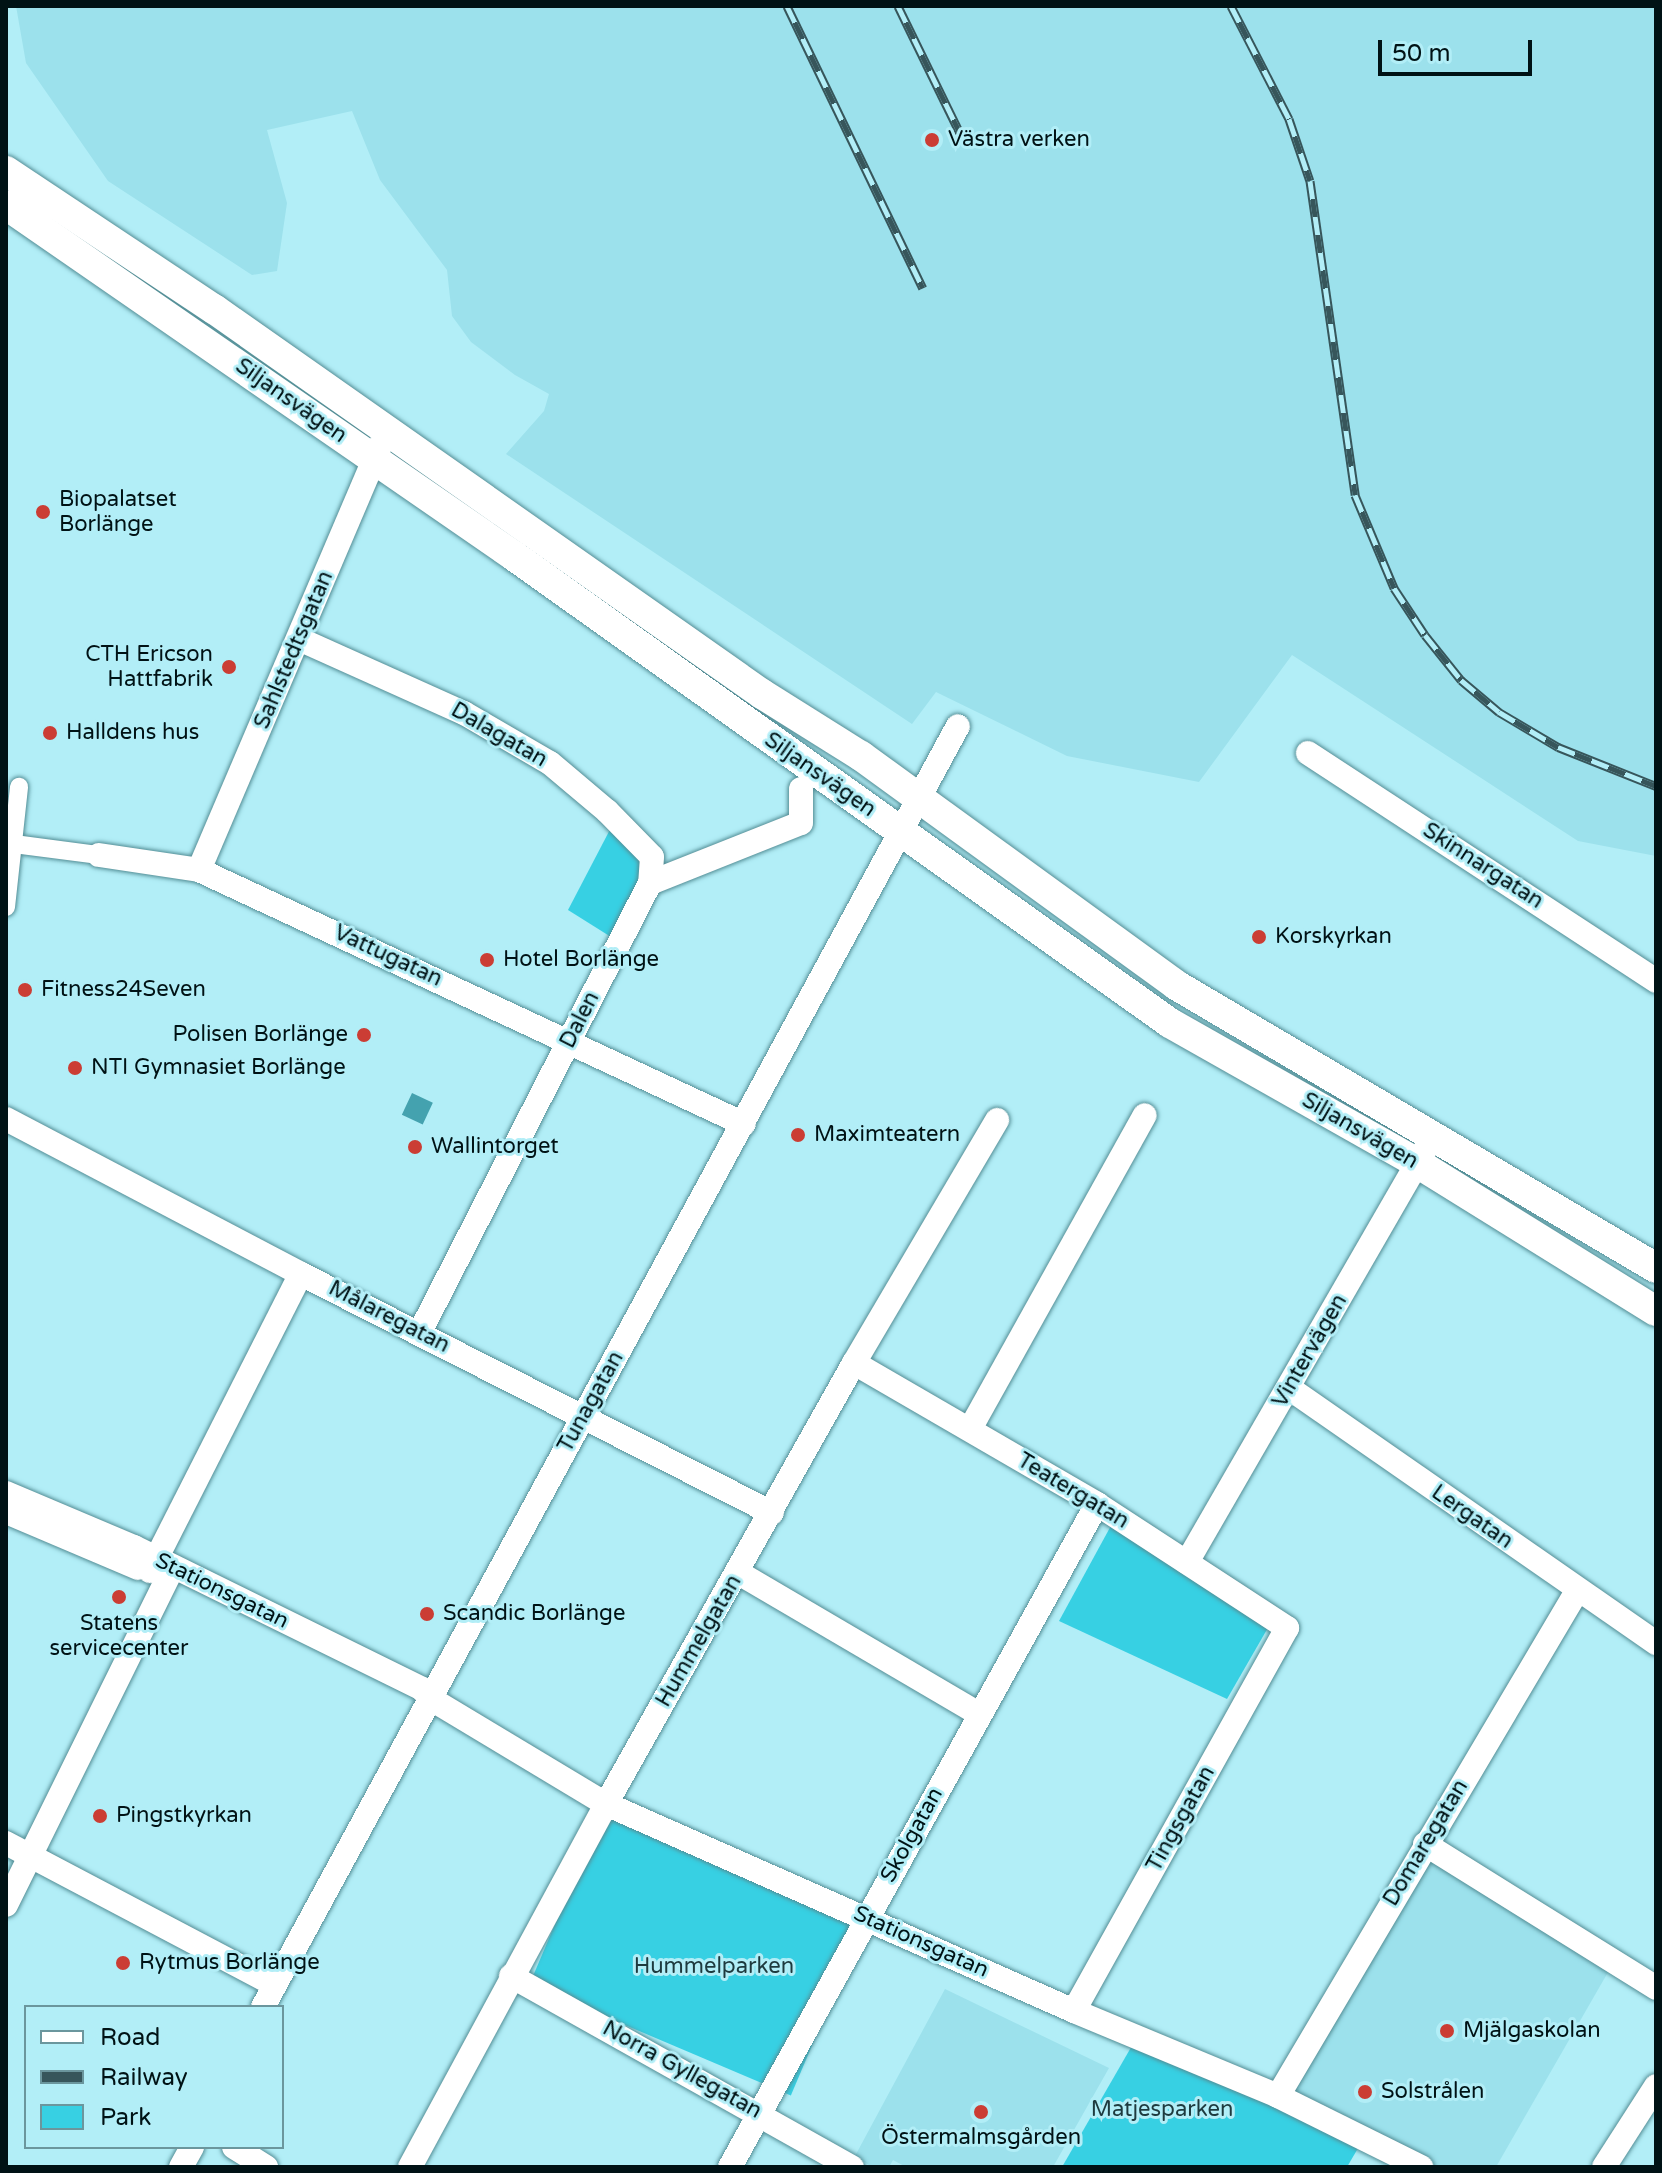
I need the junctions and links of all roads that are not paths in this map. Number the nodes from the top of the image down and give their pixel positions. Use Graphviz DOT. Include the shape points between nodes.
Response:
graph roads {
  1 [pos="6,171"];
  2 [pos="6,205"];
  3 [pos="388,429"];
  4 [pos="374,459"];
  5 [pos="299,639"];
  6 [pos="958,726"];
  7 [pos="1308,753"];
  8 [pos="19,787"];
  9 [pos="801,789"];
  10 [pos="917,797"];
  11 [pos="899,830"];
  12 [pos="14,844"];
  13 [pos="99,855"];
  14 [pos="199,870"];
  15 [pos="650,883"];
  16 [pos="6,907"];
  17 [pos="1656,981"];
  18 [pos="570,1041"];
  19 [pos="1145,1115"];
  20 [pos="6,1119"];
  21 [pos="997,1120"];
  22 [pos="744,1124"];
  23 [pos="1424,1151"];
  24 [pos="1656,1268"];
  25 [pos="301,1274"];
  26 [pos="1656,1311"];
  27 [pos="420,1332"];
  28 [pos="854,1363"];
  29 [pos="1289,1388"];
  30 [pos="584,1415"];
  31 [pos="970,1429"];
  32 [pos="6,1493"];
  33 [pos="1097,1504"];
  34 [pos="6,1512"];
  35 [pos="772,1513"];
  36 [pos="1187,1562"];
  37 [pos="161,1570"];
  38 [pos="737,1572"];
  39 [pos="1577,1591"];
  40 [pos="1287,1628"];
  41 [pos="1656,1643"];
  42 [pos="431,1699"];
  43 [pos="979,1714"];
  44 [pos="606,1804"];
  45 [pos="6,1843"];
  46 [pos="1425,1844"];
  47 [pos="31,1856"];
  48 [pos="6,1905"];
  49 [pos="867,1917"];
  50 [pos="511,1976"];
  51 [pos="275,1985"];
  52 [pos="1656,1988"];
  53 [pos="264,2005"];
  54 [pos="1074,2011"];
  55 [pos="1656,2086"];
  56 [pos="1278,2096"];
  57 [pos="759,2112"];
  58 [pos="191,2149"];
  59 [pos="237,2149"];
  60 [pos="181,2167"];
  61 [pos="266,2167"];
  62 [pos="410,2167"];
  63 [pos="730,2167"];
  64 [pos="852,2167"];
  65 [pos="1421,2167"];
  66 [pos="1604,2167"];
  1 -- 3 [label="street, Siljansvägen"];
  2 -- 4 [label="street, Siljansvägen"];
  3 -- 4 [label="street, Sahlstedtsgatan"];
  3 -- 10 [label="street, Siljansvägen"];
  4 -- 5 [label="street, Sahlstedtsgatan"];
  4 -- 11 [label="street, Siljansvägen"];
  5 -- 14 [label="street, Sahlstedtsgatan"];
  5 -- 15 [label="street, Dalagatan" via="464,713 550,763 652,857"];
  6 -- 10 [label="street, Tunagatan"];
  7 -- 17 [label="street, Skinnargatan"];
  8 -- 12 [label="street"];
  9 -- 15 [label="street" via="801,823"];
  10 -- 11 [label="street, Tunagatan"];
  10 -- 23 [label="street, Siljansvägen" via="1176,985"];
  11 -- 22 [label="street, Tunagatan"];
  11 -- 23 [label="street, Siljansvägen" via="1170,1023"];
  12 -- 13 [label="street, Vattugatan"];
  12 -- 16 [label="street"];
  13 -- 14 [label="street, Vattugatan"];
  14 -- 18 [label="street, Vattugatan"];
  15 -- 18 [label="street, Dalen"];
  18 -- 22 [label="street, Vattugatan"];
  18 -- 27 [label="street, Dalen"];
  19 -- 31 [label="street"];
  20 -- 25 [label="street, Målaregatan"];
  21 -- 28 [label="street, Hummelgatan"];
  22 -- 30 [label="street, Tunagatan"];
  23 -- 24 [label="street, Siljansvägen" via="1568,1214"];
  23 -- 26 [label="street, Siljansvägen"];
  23 -- 29 [label="street, Vintervägen"];
  25 -- 27 [label="street, Målaregatan"];
  25 -- 37 [label="street"];
  27 -- 30 [label="street, Målaregatan"];
  28 -- 31 [label="street, Teatergatan"];
  28 -- 35 [label="street, Hummelgatan"];
  29 -- 36 [label="street, Vintervägen"];
  29 -- 39 [label="street, Lergatan"];
  30 -- 35 [label="street, Målaregatan"];
  30 -- 42 [label="street, Tunagatan"];
  31 -- 33 [label="street, Teatergatan"];
  32 -- 37 [label="street, Stationsgatan"];
  33 -- 36 [label="street, Teatergatan"];
  33 -- 43 [label="street, Skolgatan"];
  34 -- 37 [label="street, Stationsgatan"];
  35 -- 38 [label="street, Hummelgatan"];
  36 -- 40 [label="street, Teatergatan"];
  37 -- 42 [label="street, Stationsgatan" via="416,1701"];
  37 -- 47 [label="street"];
  38 -- 43 [label="street"];
  38 -- 44 [label="street, Hummelgatan"];
  39 -- 41 [label="street, Lergatan"];
  39 -- 46 [label="street, Domaregatan"];
  40 -- 54 [label="street, Tingsgatan"];
  42 -- 44 [label="street, Stationsgatan"];
  42 -- 51 [label="street, Tunagatan"];
  43 -- 49 [label="street, Skolgatan"];
  44 -- 49 [label="street, Stationsgatan"];
  44 -- 50 [label="street, Hummelgatan"];
  45 -- 47 [label="street"];
  46 -- 52 [label="street"];
  46 -- 56 [label="street, Domaregatan"];
  47 -- 48 [label="street"];
  47 -- 51 [label="street"];
  49 -- 54 [label="street, Stationsgatan"];
  49 -- 57 [label="street, Skolgatan"];
  50 -- 57 [label="street, Norra Gyllegatan"];
  50 -- 62 [label="street, Hummelgatan"];
  51 -- 53 [label="street, Tunagatan"];
  54 -- 56 [label="street, Stationsgatan"];
  55 -- 66 [label="street"];
  56 -- 65 [label="street, Stationsgatan"];
  57 -- 63 [label="street, Skolgatan"];
  57 -- 64 [label="street, Norra Gyllegatan"];
  58 -- 60 [label="street"];
  59 -- 61 [label="street"];
}
